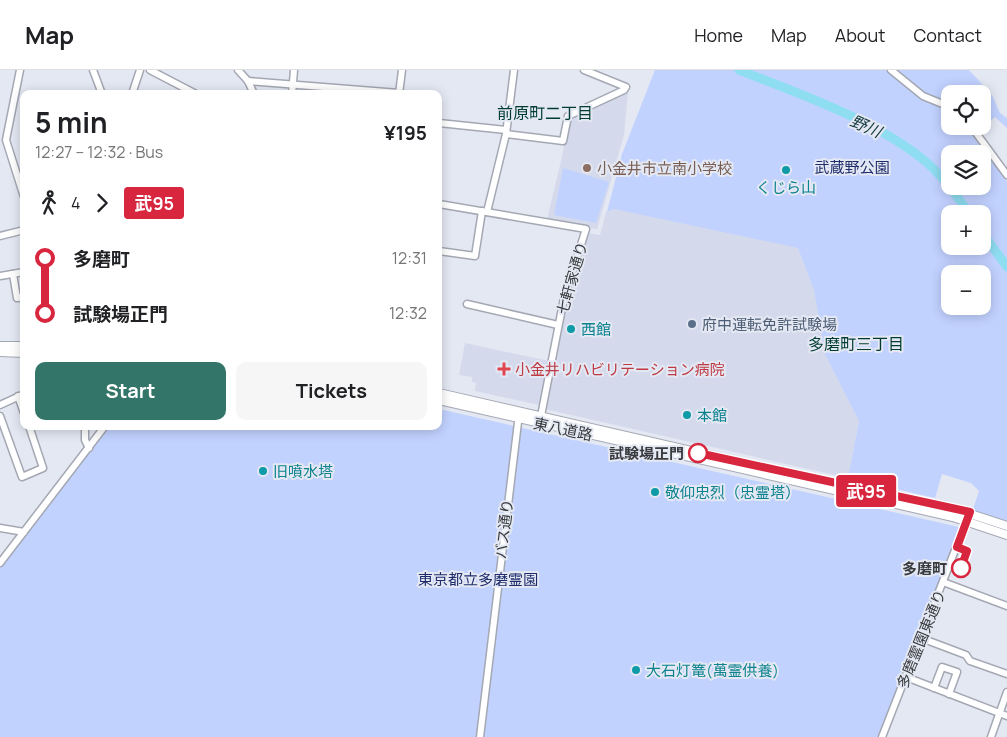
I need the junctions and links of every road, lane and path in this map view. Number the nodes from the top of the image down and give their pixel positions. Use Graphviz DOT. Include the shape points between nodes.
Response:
graph roads {
  1 [pos="20,70"];
  2 [pos="93,70"];
  3 [pos="140,70"];
  4 [pos="150,70"];
  5 [pos="238,70"];
  6 [pos="294,70"];
  7 [pos="402,70"];
  8 [pos="514,70"];
  9 [pos="584,70"];
  10 [pos="891,70"];
  11 [pos="159,72"];
  12 [pos="248,81"];
  13 [pos="293,84"];
  14 [pos="100,90"];
  15 [pos="133,90"];
  16 [pos="189,90"];
  17 [pos="252,90"];
  18 [pos="292,90"];
  19 [pos="357,90"];
  20 [pos="400,90"];
  21 [pos="941,103"];
  22 [pos="442,123"];
  23 [pos="506,132"];
  24 [pos="978,135"];
  25 [pos="3,139"];
  26 [pos="1007,175"];
  27 [pos="20,187"];
  28 [pos="442,204"];
  29 [pos="485,211"];
  30 [pos="20,231"];
  31 [pos="0,236"];
  32 [pos="442,251"];
  33 [pos="20,273"];
  34 [pos="13,274"];
  35 [pos="0,276"];
  36 [pos="20,298"];
  37 [pos="467,304"];
  38 [pos="558,324"];
  39 [pos="0,340"];
  40 [pos="0,346"];
  41 [pos="20,346"];
  42 [pos="0,352"];
  43 [pos="20,353"];
  44 [pos="442,394"];
  45 [pos="20,395"];
  46 [pos="442,401"];
  47 [pos="0,405"];
  48 [pos="520,411"];
  49 [pos="539,415"];
  50 [pos="0,416"];
  51 [pos="518,419"];
  52 [pos="30,430"];
  53 [pos="84,430"];
  54 [pos="102,430"];
  55 [pos="577,432"];
  56 [pos="89,448"];
  57 [pos="970,512"];
  58 [pos="967,521"];
  59 [pos="1007,526"];
  60 [pos="0,528"];
  61 [pos="24,532"];
  62 [pos="1007,535"];
  63 [pos="0,563"];
  64 [pos="944,582"];
  65 [pos="1007,606"];
  66 [pos="921,638"];
  67 [pos="1007,674"];
  68 [pos="906,677"];
  69 [pos="934,688"];
  70 [pos="1007,692"];
  71 [pos="949,694"];
  72 [pos="999,714"];
  73 [pos="1007,716"];
  74 [pos="480,737"];
  75 [pos="882,737"];
  76 [pos="991,737"];
  1 -- 25 [label="street"];
  2 -- 14 [label="street"];
  3 -- 15 [label="street"];
  4 -- 11 [label="street"];
  5 -- 12 [label="street"];
  6 -- 13 [label="street"];
  7 -- 20 [label="street"];
  8 -- 23 [label="street"];
  9 -- 23 [label="street" via="626,87 568,116 563,141"];
  10 -- 21 [label="street" via="923,96"];
  11 -- 16 [label="street"];
  12 -- 13 [label="street"];
  12 -- 17 [label="street"];
  13 -- 18 [label="street"];
  13 -- 19 [label="street"];
  22 -- 23 [label="street"];
  23 -- 29 [label="street"];
  24 -- 26 [label="street"];
  25 -- 27 [label="street"];
  28 -- 29 [label="street, 七軒家通り"];
  29 -- 32 [label="street" via="475,256"];
  29 -- 38 [label="street, 七軒家通り" via="586,229"];
  30 -- 31 [label="street"];
  33 -- 34 [label="street"];
  34 -- 35 [label="street"];
  34 -- 36 [label="street" via="17,298"];
  37 -- 38 [label="street"];
  38 -- 49 [label="street, 七軒家通り"];
  39 -- 40 [label="street"];
  40 -- 41 [label="main road"];
  42 -- 43 [label="main road"];
  44 -- 48 [label="main road, 東八道路"];
  45 -- 47 [label="street"];
  46 -- 51 [label="main road, 東八道路"];
  48 -- 49 [label="main road, 東八道路"];
  48 -- 51 [label="street, バス通り"];
  49 -- 55 [label="main road" via="539,420"];
  49 -- 57 [label="main road, 東八道路"];
  50 -- 52 [label="street" via="22,477 44,468"];
  51 -- 55 [label="main road, 東八道路"];
  51 -- 74 [label="street, バス通り"];
  53 -- 56 [label="street"];
  54 -- 56 [label="street"];
  55 -- 58 [label="main road, 東八道路"];
  56 -- 61 [label="street"];
  57 -- 58 [label="street, 多磨霊園東通り"];
  57 -- 59 [label="main road, 東八道路"];
  58 -- 62 [label="main road, 東八道路"];
  58 -- 64 [label="street, 多磨霊園東通り"];
  60 -- 61 [label="street"];
  61 -- 63 [label="street"];
  64 -- 65 [label="street"];
  64 -- 66 [label="street, 多磨霊園東通り"];
  66 -- 67 [label="street"];
  66 -- 68 [label="street, 多磨霊園東通り"];
  68 -- 69 [label="street"];
  68 -- 75 [label="street, 多磨霊園東通り"];
  69 -- 71 [label="street"];
  69 -- 71 [label="street" via="942,667 957,672"];
  70 -- 72 [label="street"];
  71 -- 72 [label="street"];
  72 -- 73 [label="street"];
  72 -- 76 [label="street"];
}
